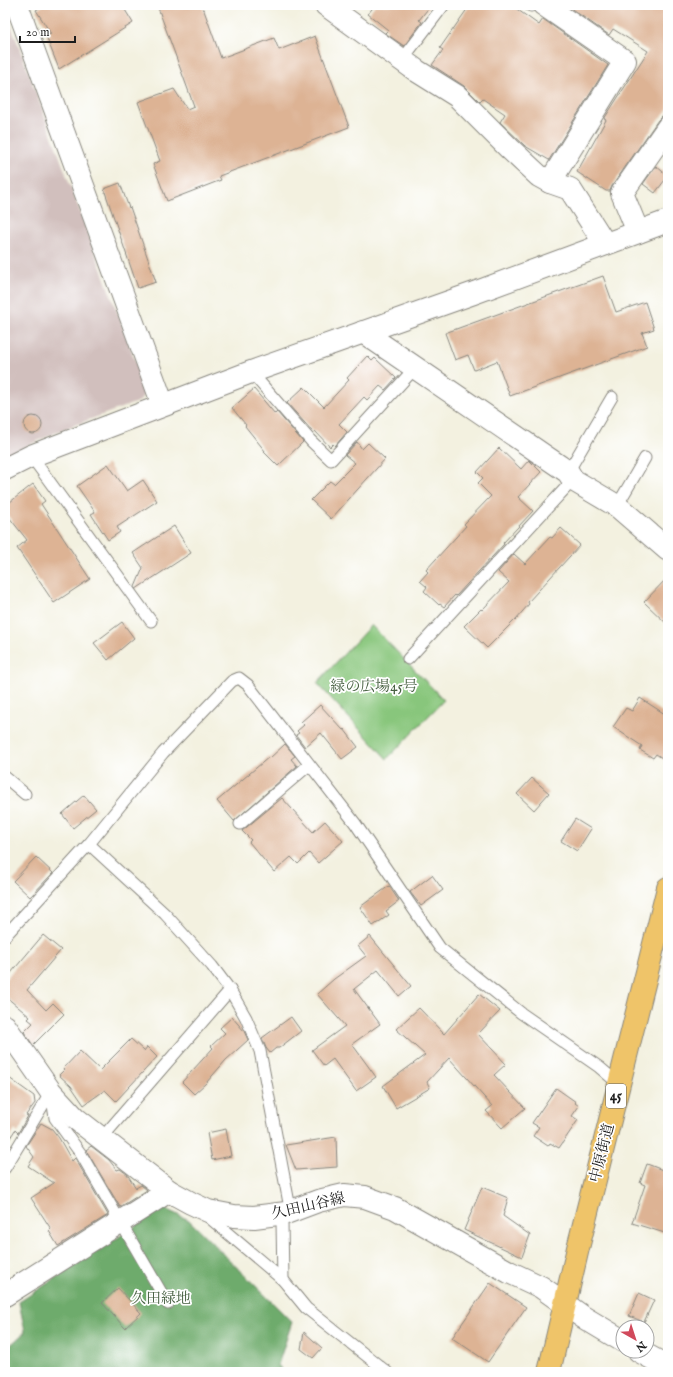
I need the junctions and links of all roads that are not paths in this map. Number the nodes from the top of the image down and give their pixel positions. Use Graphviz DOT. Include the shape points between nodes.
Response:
graph roads {
  1 [pos="17,5"];
  2 [pos="326,5"];
  3 [pos="444,5"];
  4 [pos="529,5"];
  5 [pos="533,5"];
  6 [pos="544,5"];
  7 [pos="402,60"];
  8 [pos="668,127"];
  9 [pos="550,182"];
  10 [pos="668,221"];
  11 [pos="638,232"];
  12 [pos="605,244"];
  13 [pos="363,332"];
  14 [pos="415,368"];
  15 [pos="251,372"];
  16 [pos="612,397"];
  17 [pos="163,405"];
  18 [pos="31,456"];
  19 [pos="646,458"];
  20 [pos="5,469"];
  21 [pos="571,476"];
  22 [pos="617,506"];
  23 [pos="668,550"];
  24 [pos="151,621"];
  25 [pos="408,659"];
  26 [pos="309,765"];
  27 [pos="5,777"];
  28 [pos="25,794"];
  29 [pos="240,824"];
  30 [pos="89,844"];
  31 [pos="666,901"];
  32 [pos="5,936"];
  33 [pos="230,990"];
  34 [pos="5,1026"];
  35 [pos="619,1084"];
  36 [pos="51,1092"];
  37 [pos="101,1139"];
  38 [pos="5,1168"];
  39 [pos="169,1191"];
  40 [pos="191,1203"];
  41 [pos="286,1213"];
  42 [pos="120,1222"];
  43 [pos="283,1280"];
  44 [pos="5,1296"];
  45 [pos="168,1304"];
  46 [pos="564,1304"];
  47 [pos="615,1336"];
  48 [pos="654,1359"];
  49 [pos="668,1367"];
  50 [pos="386,1372"];
  51 [pos="549,1372"];
  1 -- 17 [label="street"];
  2 -- 7 [label="street"];
  3 -- 7 [label="lane"];
  4 -- 5 [label="lane"];
  6 -- 9 [label="street" via="625,61"];
  7 -- 9 [label="street" via="457,96 539,176"];
  8 -- 11 [label="street" via="622,193"];
  9 -- 12 [label="street" via="570,189"];
  10 -- 11 [label="street"];
  11 -- 12 [label="street"];
  12 -- 13 [label="street"];
  13 -- 14 [label="street"];
  13 -- 15 [label="street"];
  14 -- 15 [label="lane" via="331,460 311,441"];
  14 -- 21 [label="street"];
  15 -- 17 [label="street"];
  16 -- 21 [label="lane"];
  17 -- 18 [label="street"];
  18 -- 20 [label="street"];
  18 -- 24 [label="lane"];
  19 -- 22 [label="lane"];
  21 -- 22 [label="street"];
  21 -- 25 [label="lane"];
  22 -- 23 [label="street"];
  26 -- 29 [label="lane"];
  26 -- 30 [label="lane" via="248,685 239,678 232,681 163,753"];
  26 -- 35 [label="lane" via="355,823 440,948 521,1013 599,1067"];
  27 -- 28 [label="lane"];
  30 -- 32 [label="lane"];
  30 -- 33 [label="lane" via="165,914"];
  31 -- 35 [label="main road, 中原街道 / 45"];
  33 -- 37 [label="lane"];
  33 -- 41 [label="lane" via="246,1018 260,1051 289,1203"];
  34 -- 36 [label="street, 久田山谷線"];
  35 -- 46 [label="main road, 中原街道 / 45"];
  36 -- 37 [label="street, 久田山谷線" via="75,1118"];
  36 -- 38 [label="lane"];
  36 -- 42 [label="lane" via="55,1118 81,1154"];
  37 -- 39 [label="street, 久田山谷線"];
  39 -- 40 [label="street, 久田山谷線"];
  39 -- 42 [label="street"];
  40 -- 41 [label="street, 久田山谷線" via="208,1211 234,1216 254,1217"];
  40 -- 43 [label="lane"];
  41 -- 43 [label="lane" via="282,1222"];
  41 -- 46 [label="street, 久田山谷線" via="344,1194 365,1197 394,1208 541,1287"];
  42 -- 44 [label="street"];
  42 -- 45 [label="lane"];
  43 -- 50 [label="lane" via="306,1308"];
  46 -- 47 [label="street, 久田山谷線"];
  46 -- 51 [label="main road, 中原街道 / 45"];
  48 -- 49 [label="street"];
}
